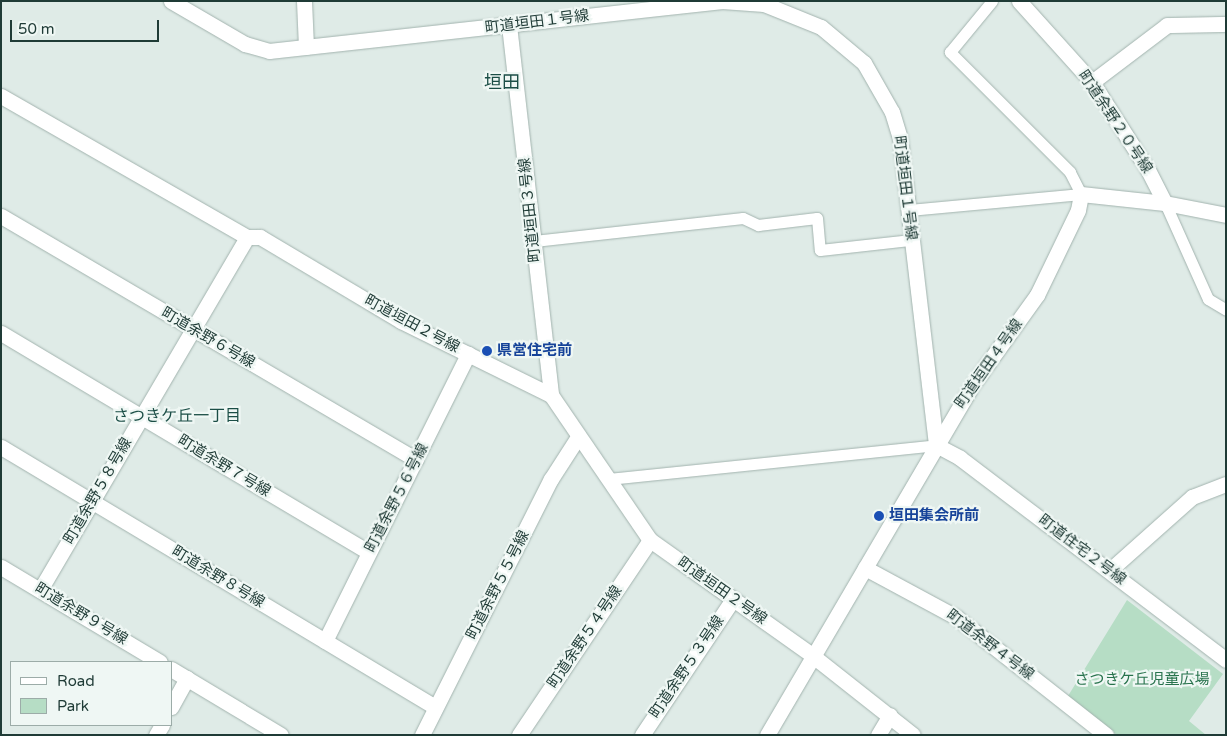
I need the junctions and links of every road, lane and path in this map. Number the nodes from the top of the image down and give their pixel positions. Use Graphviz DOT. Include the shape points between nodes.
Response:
graph roads {
  1 [pos="171,1"];
  2 [pos="304,1"];
  3 [pos="992,1"];
  4 [pos="1019,1"];
  5 [pos="1226,24"];
  6 [pos="509,25"];
  7 [pos="306,47"];
  8 [pos="1092,82"];
  9 [pos="1,96"];
  10 [pos="1081,194"];
  11 [pos="1165,203"];
  12 [pos="908,210"];
  13 [pos="1226,215"];
  14 [pos="1,216"];
  15 [pos="248,236"];
  16 [pos="912,240"];
  17 [pos="534,241"];
  18 [pos="1226,310"];
  19 [pos="193,328"];
  20 [pos="1,333"];
  21 [pos="468,354"];
  22 [pos="551,395"];
  23 [pos="142,416"];
  24 [pos="578,437"];
  25 [pos="936,445"];
  26 [pos="1,447"];
  27 [pos="416,459"];
  28 [pos="609,479"];
  29 [pos="1226,484"];
  30 [pos="92,501"];
  31 [pos="650,540"];
  32 [pos="369,552"];
  33 [pos="1,567"];
  34 [pos="865,568"];
  35 [pos="1110,570"];
  36 [pos="40,590"];
  37 [pos="733,599"];
  38 [pos="325,641"];
  39 [pos="813,656"];
  40 [pos="1226,660"];
  41 [pos="158,661"];
  42 [pos="172,670"];
  43 [pos="187,678"];
  44 [pos="172,705"];
  45 [pos="435,707"];
  46 [pos="890,715"];
  47 [pos="281,735"];
  48 [pos="422,735"];
  49 [pos="519,735"];
  50 [pos="642,735"];
  51 [pos="767,735"];
  52 [pos="878,735"];
  53 [pos="913,735"];
  54 [pos="1106,735"];
  1 -- 7 [label="street, 町道垣田１号線" via="252,47 269,51"];
  2 -- 7 [label="street"];
  3 -- 10 [label="lane" via="950,52 1070,172"];
  4 -- 8 [label="street, 町道余野２０号線"];
  5 -- 8 [label="street" via="1167,25"];
  6 -- 7 [label="street, 町道垣田１号線"];
  6 -- 12 [label="street, 町道垣田１号線" via="722,1 764,4 802,18 844,43 864,62 880,86 900,138"];
  6 -- 17 [label="street, 町道垣田３号線"];
  8 -- 11 [label="street, 町道余野２０号線"];
  9 -- 15 [label="street, 町道垣田２号線"];
  10 -- 11 [label="street"];
  10 -- 12 [label="lane"];
  10 -- 25 [label="street, 町道垣田４号線" via="1078,210 1037,295 973,384"];
  11 -- 13 [label="street"];
  11 -- 18 [label="lane" via="1208,298"];
  12 -- 16 [label="street, 町道垣田１号線"];
  14 -- 19 [label="street, 町道余野６号線"];
  15 -- 19 [label="street, 町道余野５８号線"];
  15 -- 21 [label="street, 町道垣田２号線" via="260,237 400,321"];
  16 -- 17 [label="lane" via="820,250 817,218 758,225 743,218"];
  16 -- 25 [label="street, 町道垣田１号線"];
  17 -- 22 [label="street, 町道垣田３号線"];
  19 -- 23 [label="street, 町道余野５８号線"];
  19 -- 27 [label="street, 町道余野６号線"];
  20 -- 23 [label="street, 町道余野７号線"];
  21 -- 22 [label="street, 町道垣田２号線"];
  21 -- 27 [label="street, 町道余野５６号線"];
  22 -- 24 [label="street, 町道垣田２号線"];
  23 -- 30 [label="street, 町道余野５８号線"];
  23 -- 32 [label="street, 町道余野７号線"];
  24 -- 28 [label="street, 町道垣田２号線"];
  24 -- 45 [label="street, 町道余野５５号線" via="551,479"];
  25 -- 28 [label="lane"];
  25 -- 34 [label="street, 町道垣田４号線"];
  25 -- 35 [label="street, 町道住宅２号線" via="960,458"];
  26 -- 30 [label="street, 町道余野８号線"];
  27 -- 32 [label="street, 町道余野５６号線"];
  28 -- 31 [label="street, 町道垣田２号線"];
  29 -- 35 [label="street" via="1192,496"];
  30 -- 36 [label="street, 町道余野５８号線"];
  30 -- 38 [label="street, 町道余野８号線"];
  31 -- 37 [label="street, 町道垣田２号線"];
  31 -- 49 [label="street, 町道余野５４号線"];
  32 -- 38 [label="street, 町道余野５６号線"];
  33 -- 36 [label="street, 町道余野９号線"];
  34 -- 39 [label="street, 町道垣田４号線"];
  34 -- 54 [label="street, 町道余野４号線" via="956,617"];
  35 -- 40 [label="street, 町道住宅２号線"];
  36 -- 41 [label="street, 町道余野９号線"];
  37 -- 39 [label="street, 町道垣田２号線"];
  37 -- 50 [label="street, 町道余野５３号線"];
  38 -- 45 [label="street, 町道余野８号線"];
  39 -- 46 [label="street, 町道垣田２号線"];
  39 -- 51 [label="street, 町道垣田４号線"];
  42 -- 43 [label="street"];
  43 -- 44 [label="street"];
  43 -- 47 [label="street"];
  45 -- 48 [label="street, 町道余野５５号線"];
  46 -- 52 [label="street"];
  46 -- 53 [label="street, 町道垣田２号線"];
}
